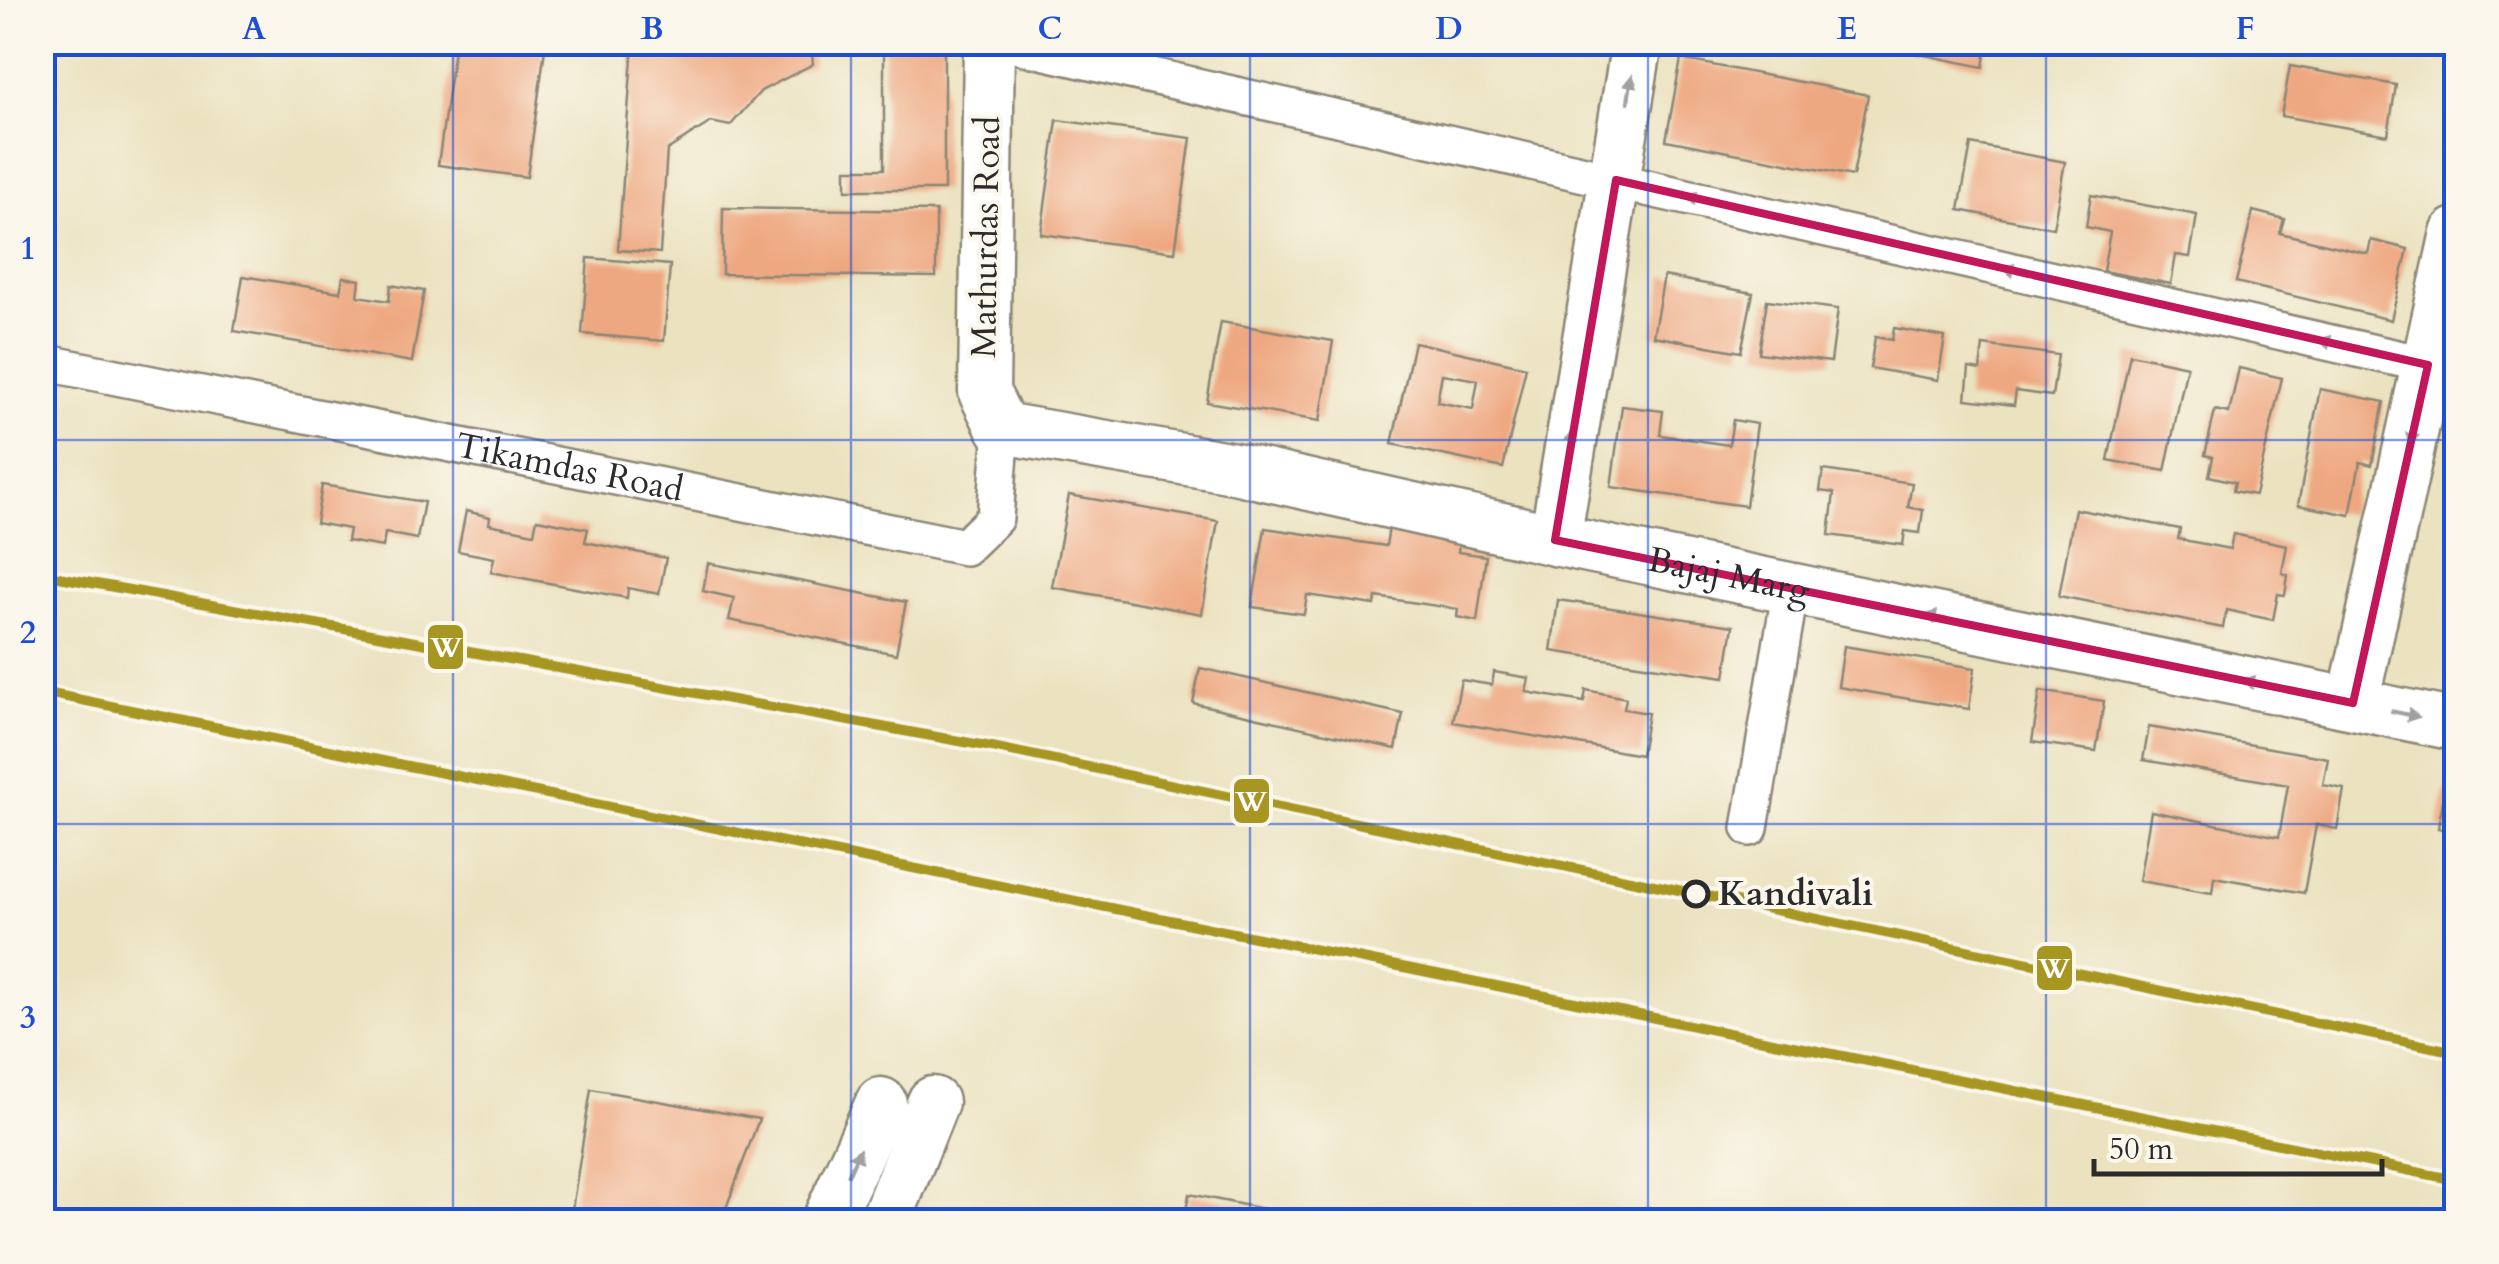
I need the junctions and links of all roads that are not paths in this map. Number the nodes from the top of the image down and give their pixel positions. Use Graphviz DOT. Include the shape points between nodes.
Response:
graph roads {
  1 [pos="989,42"];
  2 [pos="1002,42"];
  3 [pos="1637,42"];
  4 [pos="1616,180"];
  5 [pos="2456,233"];
  6 [pos="42,362"];
  7 [pos="2428,365"];
  8 [pos="1002,428"];
  9 [pos="1555,540"];
  10 [pos="1791,588"];
  11 [pos="2353,703"];
  12 [pos="2456,725"];
  13 [pos="1750,828"];
  14 [pos="934,1102"];
  15 [pos="881,1103"];
  16 [pos="827,1222"];
  17 [pos="885,1222"];
  1 -- 8 [label="street, Mathurdas Road" via="984,392"];
  2 -- 4 [label="street"];
  4 -- 3 [label="street, one-way"];
  7 -- 4 [label="street, one-way"];
  9 -- 4 [label="street, one-way"];
  5 -- 7 [label="street"];
  6 -- 8 [label="street, Tikamdas Road" via="965,546 995,518"];
  7 -- 11 [label="street, one-way"];
  8 -- 9 [label="street, Bajaj Marg" via="1234,468"];
  9 -- 10 [label="street, Bajaj Marg"];
  11 -- 10 [label="street, Bajaj Marg, one-way"];
  10 -- 13 [label="street"];
  11 -- 12 [label="street, Bajaj Marg, one-way"];
  14 -- 17 [label="street"];
  16 -- 15 [label="street, one-way"];
}
